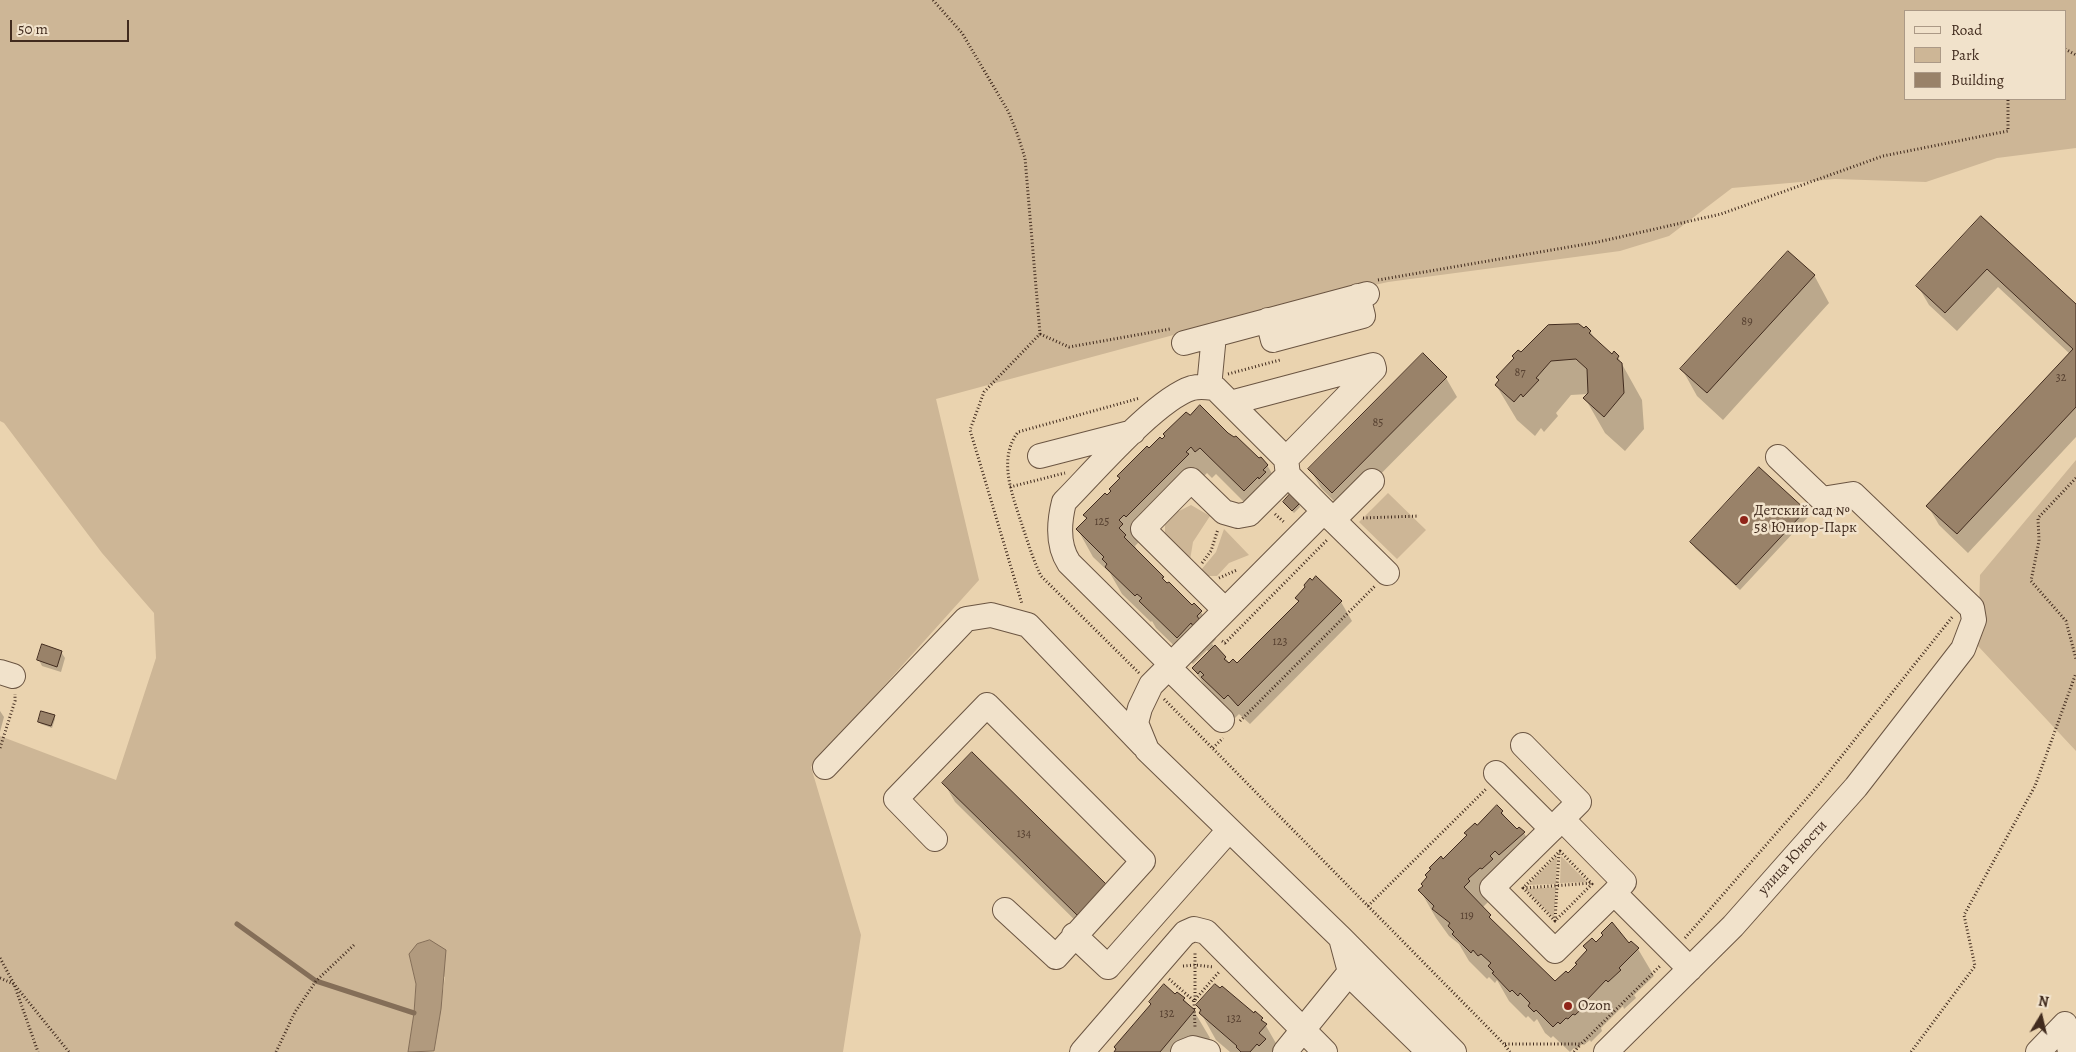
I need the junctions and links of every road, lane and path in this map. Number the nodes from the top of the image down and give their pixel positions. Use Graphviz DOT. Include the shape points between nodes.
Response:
graph roads {
  1 [pos="933,0"];
  2 [pos="2008,100"];
  3 [pos="1364,290"];
  4 [pos="1040,334"];
  5 [pos="1179,335"];
  6 [pos="1214,335"];
  7 [pos="1209,387"];
  8 [pos="1230,403"];
  9 [pos="1134,432"];
  10 [pos="1040,456"];
  11 [pos="1778,457"];
  12 [pos="1102,464"];
  13 [pos="1287,467"];
  14 [pos="2076,478"];
  15 [pos="1372,481"];
  16 [pos="1010,487"];
  17 [pos="1262,501"];
  18 [pos="1419,516"];
  19 [pos="1334,518"];
  20 [pos="1219,522"];
  21 [pos="1298,537"];
  22 [pos="1387,573"];
  23 [pos="1189,574"];
  24 [pos="1965,601"];
  25 [pos="1226,610"];
  26 [pos="1028,625"];
  27 [pos="1225,643"];
  28 [pos="2076,658"];
  29 [pos="1170,666"];
  30 [pos="2076,672"];
  31 [pos="6,674"];
  32 [pos="1151,685"];
  33 [pos="1227,727"];
  34 [pos="1523,745"];
  35 [pos="0,748"];
  36 [pos="1213,748"];
  37 [pos="1147,750"];
  38 [pos="825,767"];
  39 [pos="1496,773"];
  40 [pos="1558,823"];
  41 [pos="1229,830"];
  42 [pos="934,839"];
  43 [pos="1559,852"];
  44 [pos="1592,883"];
  45 [pos="1557,886"];
  46 [pos="1619,887"];
  47 [pos="1523,888"];
  48 [pos="1493,889"];
  49 [pos="1005,910"];
  50 [pos="1556,920"];
  51 [pos="1196,929"];
  52 [pos="1074,935"];
  53 [pos="1341,938"];
  54 [pos="354,944"];
  55 [pos="1680,944"];
  56 [pos="1554,951"];
  57 [pos="0,958"];
  58 [pos="1667,959"];
  59 [pos="1195,965"];
  60 [pos="1178,967"];
  61 [pos="1690,969"];
  62 [pos="1350,972"];
  63 [pos="1162,973"];
  64 [pos="0,978"];
  65 [pos="14,984"];
  66 [pos="1195,1001"];
  67 [pos="2071,1019"];
  68 [pos="1195,1027"];
  69 [pos="1303,1030"];
  70 [pos="1504,1044"];
  71 [pos="1581,1044"];
  72 [pos="38,1052"];
  73 [pos="69,1052"];
  74 [pos="276,1052"];
  75 [pos="1082,1052"];
  76 [pos="1183,1052"];
  77 [pos="1208,1052"];
  78 [pos="1285,1052"];
  79 [pos="1325,1052"];
  80 [pos="1429,1052"];
  81 [pos="1454,1052"];
  82 [pos="1510,1052"];
  83 [pos="1574,1052"];
  84 [pos="1606,1052"];
  85 [pos="1911,1052"];
  86 [pos="2038,1052"];
  87 [pos="2070,1052"];
  1 -- 4 [label="path" via="962,33 1008,111 1017,133 1025,158"];
  2 -- 3 [label="path" via="2008,131 1883,156 1720,214"];
  3 -- 6 [label="street" via="1363,316 1273,340 1268,320"];
  4 -- 5 [label="path" via="1070,347"];
  4 -- 26 [label="path" via="984,392 970,430"];
  5 -- 6 [label="street"];
  6 -- 7 [label="street"];
  7 -- 8 [label="street"];
  7 -- 9 [label="street" via="1190,389 1156,410"];
  8 -- 13 [label="street"];
  8 -- 13 [label="street" via="1373,365 1374,369"];
  9 -- 10 [label="street"];
  9 -- 12 [label="street"];
  11 -- 24 [label="street" via="1822,499 1853,494"];
  12 -- 16 [label="path"];
  12 -- 29 [label="street" via="1064,502 1060,518 1063,555"];
  13 -- 17 [label="street"];
  13 -- 19 [label="street"];
  14 -- 28 [label="path" via="2038,518 2039,541 2031,580 2066,621"];
  15 -- 19 [label="street"];
  17 -- 21 [label="path"];
  17 -- 23 [label="street" via="1249,514 1231,515 1191,480 1143,528"];
  18 -- 19 [label="path"];
  19 -- 21 [label="street"];
  19 -- 22 [label="street"];
  19 -- 27 [label="path"];
  20 -- 23 [label="path" via="1211,551"];
  21 -- 25 [label="street"];
  22 -- 33 [label="path"];
  23 -- 25 [label="street"];
  24 -- 55 [label="path" via="1821,782"];
  24 -- 61 [label="street, улица Юности" via="1972,608 1974,620 1962,649 1856,787 1733,926"];
  25 -- 29 [label="street"];
  26 -- 37 [label="street"];
  26 -- 38 [label="street" via="991,615 966,619"];
  29 -- 32 [label="street"];
  29 -- 33 [label="street"];
  30 -- 85 [label="path" via="2035,786 1964,915 1974,966"];
  31 -- 35 [label="path" via="16,701"];
  32 -- 36 [label="path"];
  32 -- 37 [label="street" via="1136,724"];
  33 -- 36 [label="path"];
  34 -- 40 [label="street" via="1579,802"];
  36 -- 70 [label="path"];
  37 -- 41 [label="street"];
  39 -- 40 [label="street"];
  40 -- 43 [label="path"];
  40 -- 46 [label="street"];
  40 -- 48 [label="street"];
  41 -- 52 [label="street" via="1108,967"];
  41 -- 53 [label="street"];
  42 -- 52 [label="street" via="896,799 986,705 1143,860"];
  43 -- 44 [label="path"];
  43 -- 45 [label="path"];
  43 -- 47 [label="path"];
  44 -- 45 [label="path"];
  44 -- 46 [label="path"];
  44 -- 50 [label="path"];
  45 -- 47 [label="path"];
  45 -- 50 [label="path"];
  46 -- 56 [label="street"];
  46 -- 61 [label="street"];
  47 -- 48 [label="path"];
  47 -- 50 [label="path"];
  48 -- 56 [label="street"];
  49 -- 52 [label="street" via="1056,957"];
  50 -- 56 [label="path"];
  51 -- 59 [label="path"];
  51 -- 69 [label="street" via="1206,932"];
  51 -- 75 [label="street" via="1185,933"];
  53 -- 62 [label="street"];
  53 -- 81 [label="street"];
  54 -- 74 [label="path" via="316,981 295,1012"];
  57 -- 65 [label="path"];
  58 -- 71 [label="path"];
  59 -- 60 [label="path"];
  59 -- 66 [label="path"];
  59 -- 66 [label="path" via="1222,969"];
  61 -- 84 [label="street, улица Юности"];
  62 -- 69 [label="street"];
  62 -- 80 [label="street"];
  63 -- 66 [label="path"];
  64 -- 65 [label="path"];
  65 -- 72 [label="path"];
  65 -- 73 [label="path"];
  66 -- 68 [label="path"];
  67 -- 86 [label="street"];
  67 -- 87 [label="street"];
  69 -- 78 [label="street"];
  69 -- 79 [label="street"];
  70 -- 71 [label="path"];
  70 -- 82 [label="path"];
  71 -- 83 [label="path"];
  76 -- 77 [label="street" via="1193,1048"];
}
